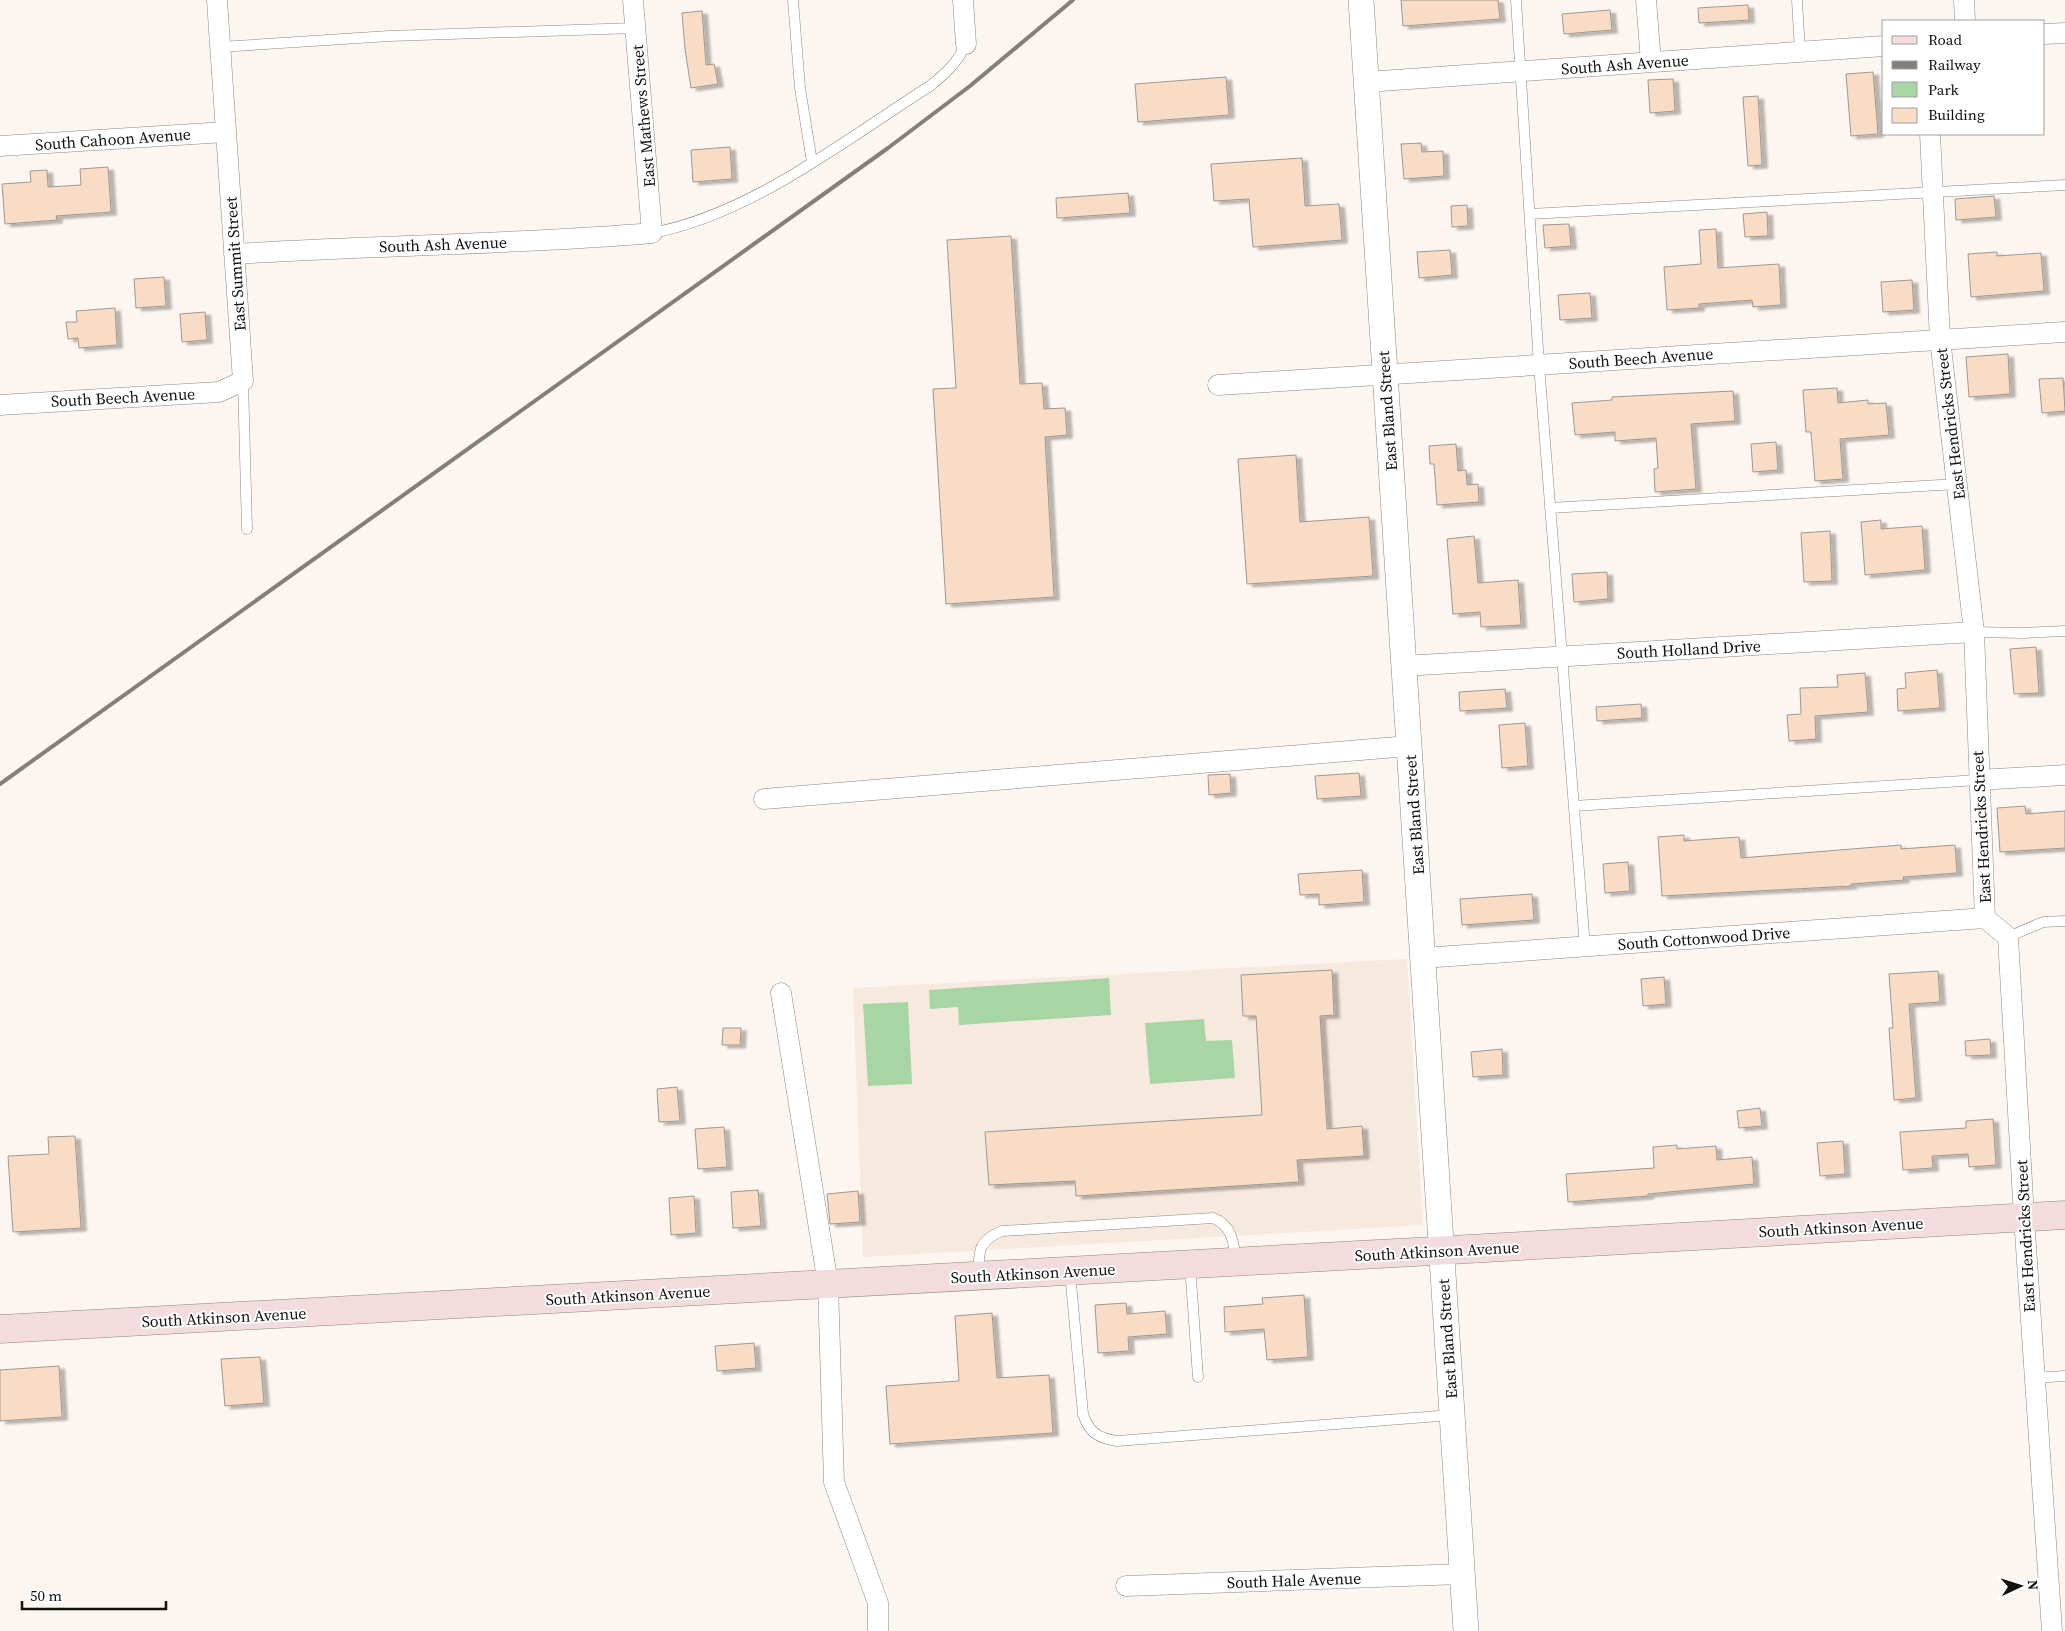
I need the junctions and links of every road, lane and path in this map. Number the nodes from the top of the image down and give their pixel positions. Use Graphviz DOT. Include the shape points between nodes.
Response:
graph roads {
  1 [pos="217,0"];
  2 [pos="633,0"];
  3 [pos="793,0"];
  4 [pos="963,0"];
  5 [pos="1360,0"];
  6 [pos="1516,0"];
  7 [pos="1646,0"];
  8 [pos="1797,0"];
  9 [pos="1964,0"];
  10 [pos="1965,20"];
  11 [pos="636,28"];
  12 [pos="2065,33"];
  13 [pos="2045,34"];
  14 [pos="966,44"];
  15 [pos="1882,46"];
  16 [pos="220,48"];
  17 [pos="1800,52"];
  18 [pos="1650,62"];
  19 [pos="1521,72"];
  20 [pos="1366,82"];
  21 [pos="226,132"];
  22 [pos="1930,135"];
  23 [pos="0,146"];
  24 [pos="812,162"];
  25 [pos="2065,185"];
  26 [pos="1933,194"];
  27 [pos="1530,214"];
  28 [pos="652,233"];
  29 [pos="234,254"];
  30 [pos="2065,332"];
  31 [pos="1940,339"];
  32 [pos="1539,365"];
  33 [pos="1385,374"];
  34 [pos="243,381"];
  35 [pos="1218,384"];
  36 [pos="0,405"];
  37 [pos="1957,484"];
  38 [pos="1550,508"];
  39 [pos="247,529"];
  40 [pos="2065,631"];
  41 [pos="1974,632"];
  42 [pos="1562,657"];
  43 [pos="1403,666"];
  44 [pos="1409,746"];
  45 [pos="2065,775"];
  46 [pos="1978,780"];
  47 [pos="764,799"];
  48 [pos="1574,806"];
  49 [pos="1985,918"];
  50 [pos="2065,921"];
  51 [pos="2008,937"];
  52 [pos="1584,947"];
  53 [pos="1423,958"];
  54 [pos="782,992"];
  55 [pos="2065,1215"];
  56 [pos="2024,1217"];
  57 [pos="1441,1251"];
  58 [pos="1236,1262"];
  59 [pos="1190,1264"];
  60 [pos="1070,1271"];
  61 [pos="979,1276"];
  62 [pos="828,1284"];
  63 [pos="0,1329"];
  64 [pos="2065,1376"];
  65 [pos="1198,1377"];
  66 [pos="2034,1378"];
  67 [pos="1452,1416"];
  68 [pos="1462,1574"];
  69 [pos="1126,1586"];
  70 [pos="878,1631"];
  71 [pos="1466,1631"];
  72 [pos="2052,1631"];
  1 -- 16 [label="street, East Summit Street"];
  2 -- 11 [label="street, East Mathews Street"];
  3 -- 24 [label="lane" via="800,88"];
  4 -- 14 [label="street"];
  5 -- 20 [label="street, East Bland Street"];
  6 -- 19 [label="lane"];
  7 -- 18 [label="street"];
  8 -- 17 [label="lane"];
  9 -- 10 [label="street"];
  11 -- 16 [label="lane" via="389,36"];
  11 -- 28 [label="street, East Mathews Street"];
  12 -- 13 [label="street"];
  14 -- 24 [label="lane" via="946,73 930,86"];
  15 -- 17 [label="street, South Ash Avenue"];
  16 -- 21 [label="street, East Summit Street"];
  17 -- 18 [label="street, South Ash Avenue"];
  18 -- 19 [label="street, South Ash Avenue"];
  19 -- 20 [label="street, South Ash Avenue"];
  19 -- 27 [label="lane"];
  20 -- 33 [label="street, East Bland Street"];
  21 -- 23 [label="street, South Cahoon Avenue"];
  21 -- 29 [label="street, East Summit Street"];
  22 -- 26 [label="street, East Hendricks Street"];
  24 -- 28 [label="lane" via="730,208"];
  25 -- 26 [label="lane"];
  26 -- 27 [label="lane"];
  26 -- 31 [label="street, East Hendricks Street"];
  27 -- 32 [label="lane"];
  28 -- 29 [label="street, South Ash Avenue"];
  29 -- 34 [label="street, East Summit Street"];
  30 -- 31 [label="street, South Beech Avenue"];
  31 -- 32 [label="street, South Beech Avenue"];
  31 -- 37 [label="street, East Hendricks Street"];
  32 -- 33 [label="street, South Beech Avenue"];
  32 -- 38 [label="lane"];
  33 -- 35 [label="street, South Beech Avenue"];
  33 -- 43 [label="street, East Bland Street"];
  34 -- 36 [label="street, South Beech Avenue" via="219,392"];
  34 -- 39 [label="lane, East Summit Street"];
  37 -- 38 [label="lane"];
  37 -- 41 [label="street, East Hendricks Street"];
  38 -- 42 [label="lane"];
  40 -- 41 [label="lane"];
  41 -- 42 [label="street, South Holland Drive"];
  41 -- 46 [label="street, East Hendricks Street"];
  42 -- 43 [label="street, South Holland Drive"];
  42 -- 48 [label="lane"];
  43 -- 44 [label="street, East Bland Street"];
  44 -- 47 [label="street"];
  44 -- 53 [label="street, East Bland Street"];
  45 -- 46 [label="street"];
  46 -- 48 [label="lane"];
  46 -- 49 [label="street, East Hendricks Street"];
  48 -- 52 [label="lane"];
  49 -- 51 [label="street, East Hendricks Street"];
  49 -- 52 [label="street, South Cottonwood Drive"];
  50 -- 51 [label="lane" via="2043,922"];
  51 -- 56 [label="street, East Hendricks Street"];
  52 -- 53 [label="street, South Cottonwood Drive"];
  53 -- 57 [label="street, East Bland Street"];
  54 -- 62 [label="street"];
  55 -- 56 [label="main road, South Atkinson Avenue"];
  56 -- 57 [label="main road, South Atkinson Avenue"];
  56 -- 66 [label="street, East Hendricks Street"];
  57 -- 58 [label="main road, South Atkinson Avenue"];
  57 -- 67 [label="street, East Bland Street"];
  58 -- 59 [label="main road, South Atkinson Avenue"];
  58 -- 61 [label="lane" via="1234,1244 1226,1226 1212,1218 1002,1231 984,1242 980,1252"];
  59 -- 60 [label="main road, South Atkinson Avenue"];
  59 -- 65 [label="lane"];
  60 -- 61 [label="main road, South Atkinson Avenue"];
  60 -- 67 [label="lane" via="1083,1414 1088,1428 1103,1439 1117,1441"];
  61 -- 62 [label="main road, South Atkinson Avenue"];
  62 -- 63 [label="main road, South Atkinson Avenue"];
  62 -- 70 [label="street" via="834,1482 878,1604"];
  64 -- 66 [label="lane"];
  66 -- 72 [label="street, East Hendricks Street"];
  67 -- 68 [label="street, East Bland Street"];
  68 -- 69 [label="street, South Hale Avenue"];
  68 -- 71 [label="street, East Bland Street"];
}
